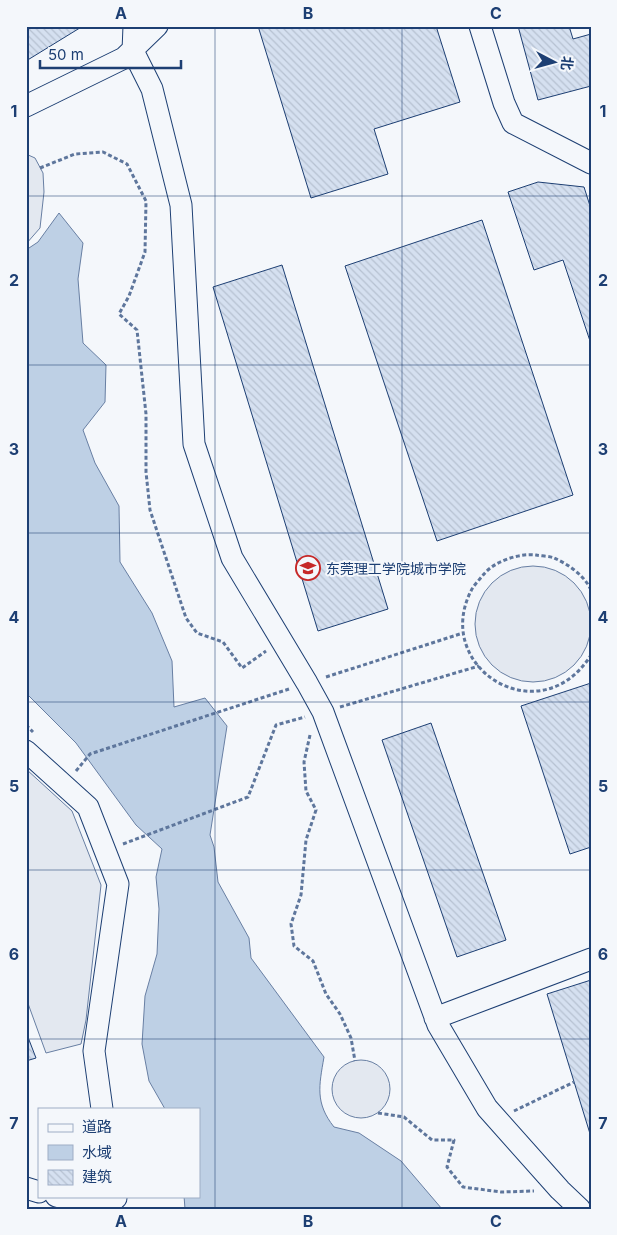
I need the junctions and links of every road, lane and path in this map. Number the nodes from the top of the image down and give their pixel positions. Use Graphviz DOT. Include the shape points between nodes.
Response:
graph roads {
  1 [pos="134,26"];
  2 [pos="157,26"];
  3 [pos="480,26"];
  4 [pos="133,51"];
  5 [pos="26,106"];
  6 [pos="591,163"];
  7 [pos="40,168"];
  8 [pos="591,590"];
  9 [pos="463,633"];
  10 [pos="283,643"];
  11 [pos="591,655"];
  12 [pos="479,666"];
  13 [pos="307,683"];
  14 [pos="322,712"];
  15 [pos="26,751"];
  16 [pos="64,786"];
  17 [pos="105,851"];
  18 [pos="591,959"];
  19 [pos="435,1018"];
  20 [pos="354,1061"];
  21 [pos="574,1082"];
  22 [pos="102,1108"];
  23 [pos="378,1113"];
  24 [pos="497,1119"];
  25 [pos="26,1188"];
  26 [pos="560,1190"];
  27 [pos="38,1192"];
  28 [pos="63,1198"];
  29 [pos="117,1201"];
  30 [pos="580,1209"];
  1 -- 4 [label="street"];
  2 -- 4 [label="street"];
  3 -- 6 [label="street" via="513,123"];
  4 -- 5 [label="street"];
  4 -- 10 [label="street" via="152,89 181,205 194,444 232,558"];
  7 -- 10 [label="path" via="75,154 104,152 127,164 146,201 145,252 119,314 137,330 146,414 150,510 186,618 197,634 224,642 242,668"];
  8 -- 9 [label="path" via="574,569 553,558 530,554 507,559 487,570 472,588 464,610"];
  9 -- 12 [label="path" via="470,656"];
  9 -- 13 [label="path"];
  10 -- 13 [label="street"];
  11 -- 12 [label="path" via="566,683 546,691 524,692 503,686"];
  12 -- 14 [label="path"];
  13 -- 14 [label="street"];
  13 -- 16 [label="path" via="90,754"];
  14 -- 17 [label="path" via="276,725 248,797"];
  14 -- 19 [label="street"];
  14 -- 20 [label="path" via="309,737 304,762 306,791 316,810 306,840 301,895 291,924 294,946 313,962 326,994 340,1014 351,1038"];
  15 -- 16 [label="street"];
  16 -- 17 [label="street" via="88,807"];
  17 -- 22 [label="street" via="118,884 94,1051"];
  18 -- 19 [label="street"];
  19 -- 24 [label="street" via="487,1108"];
  21 -- 24 [label="path"];
  23 -- 26 [label="path" via="404,1117 432,1140 454,1140 447,1167 463,1187 501,1192"];
  24 -- 26 [label="street"];
  25 -- 27 [label="street"];
  26 -- 30 [label="street"];
  28 -- 29 [label="street" via="84,1204"];
}
